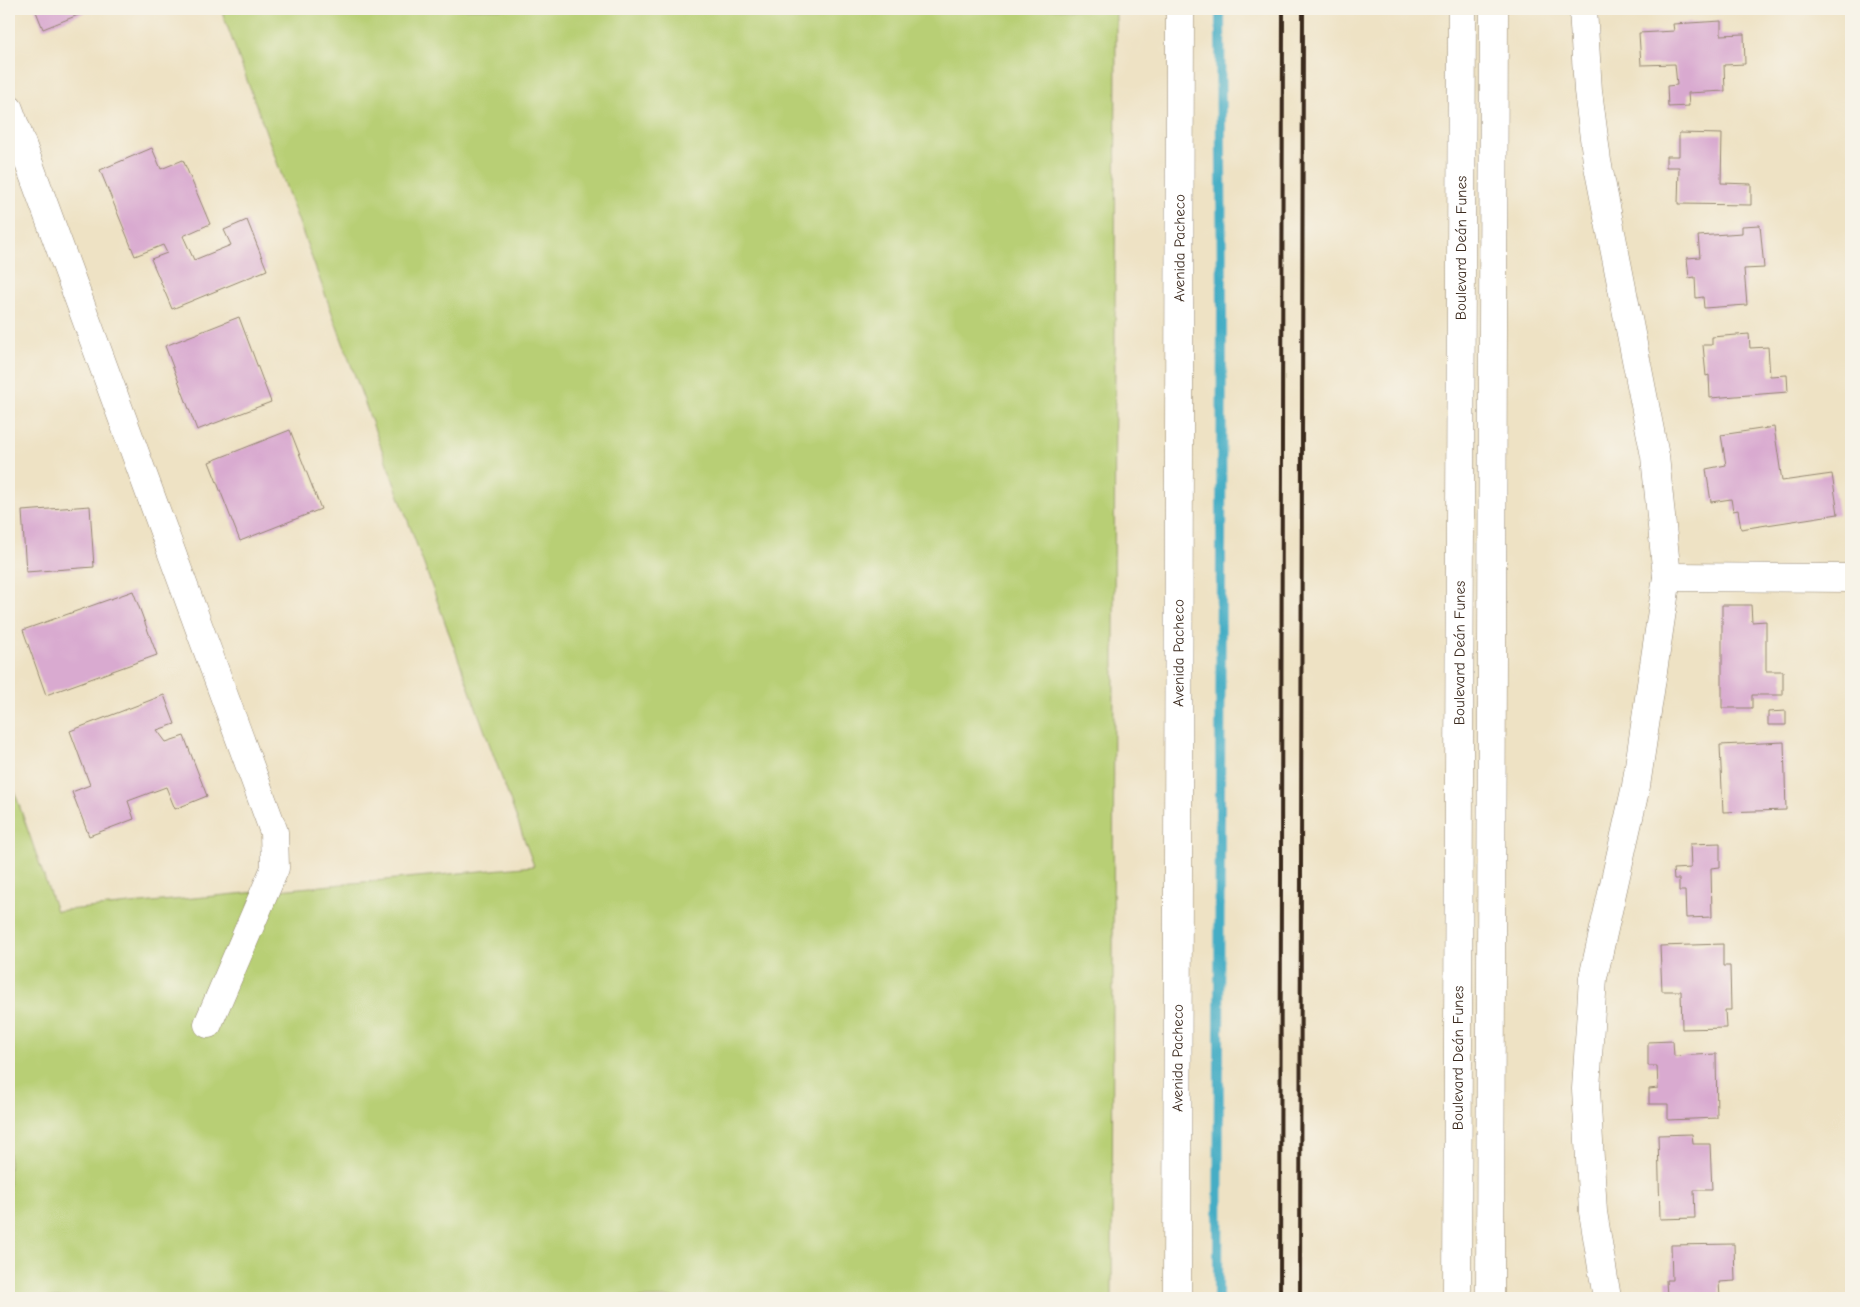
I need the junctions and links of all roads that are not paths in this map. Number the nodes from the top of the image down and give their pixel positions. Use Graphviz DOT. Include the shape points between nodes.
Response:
graph roads {
  1 [pos="1180,9"];
  2 [pos="1462,9"];
  3 [pos="1494,9"];
  4 [pos="1582,9"];
  5 [pos="9,109"];
  6 [pos="1667,577"];
  7 [pos="1851,578"];
  8 [pos="208,1024"];
  9 [pos="1177,1298"];
  10 [pos="1457,1298"];
  11 [pos="1490,1298"];
  12 [pos="1607,1298"];
  1 -- 9 [label="street, Avenida Pacheco"];
  2 -- 10 [label="street, Boulevard Deán Funes"];
  3 -- 11 [label="street"];
  4 -- 6 [label="street" via="1597,161 1655,456"];
  5 -- 8 [label="street" via="274,832 275,868"];
  6 -- 7 [label="street"];
  6 -- 12 [label="street" via="1636,786 1594,978 1586,1089 1593,1212"];
}
